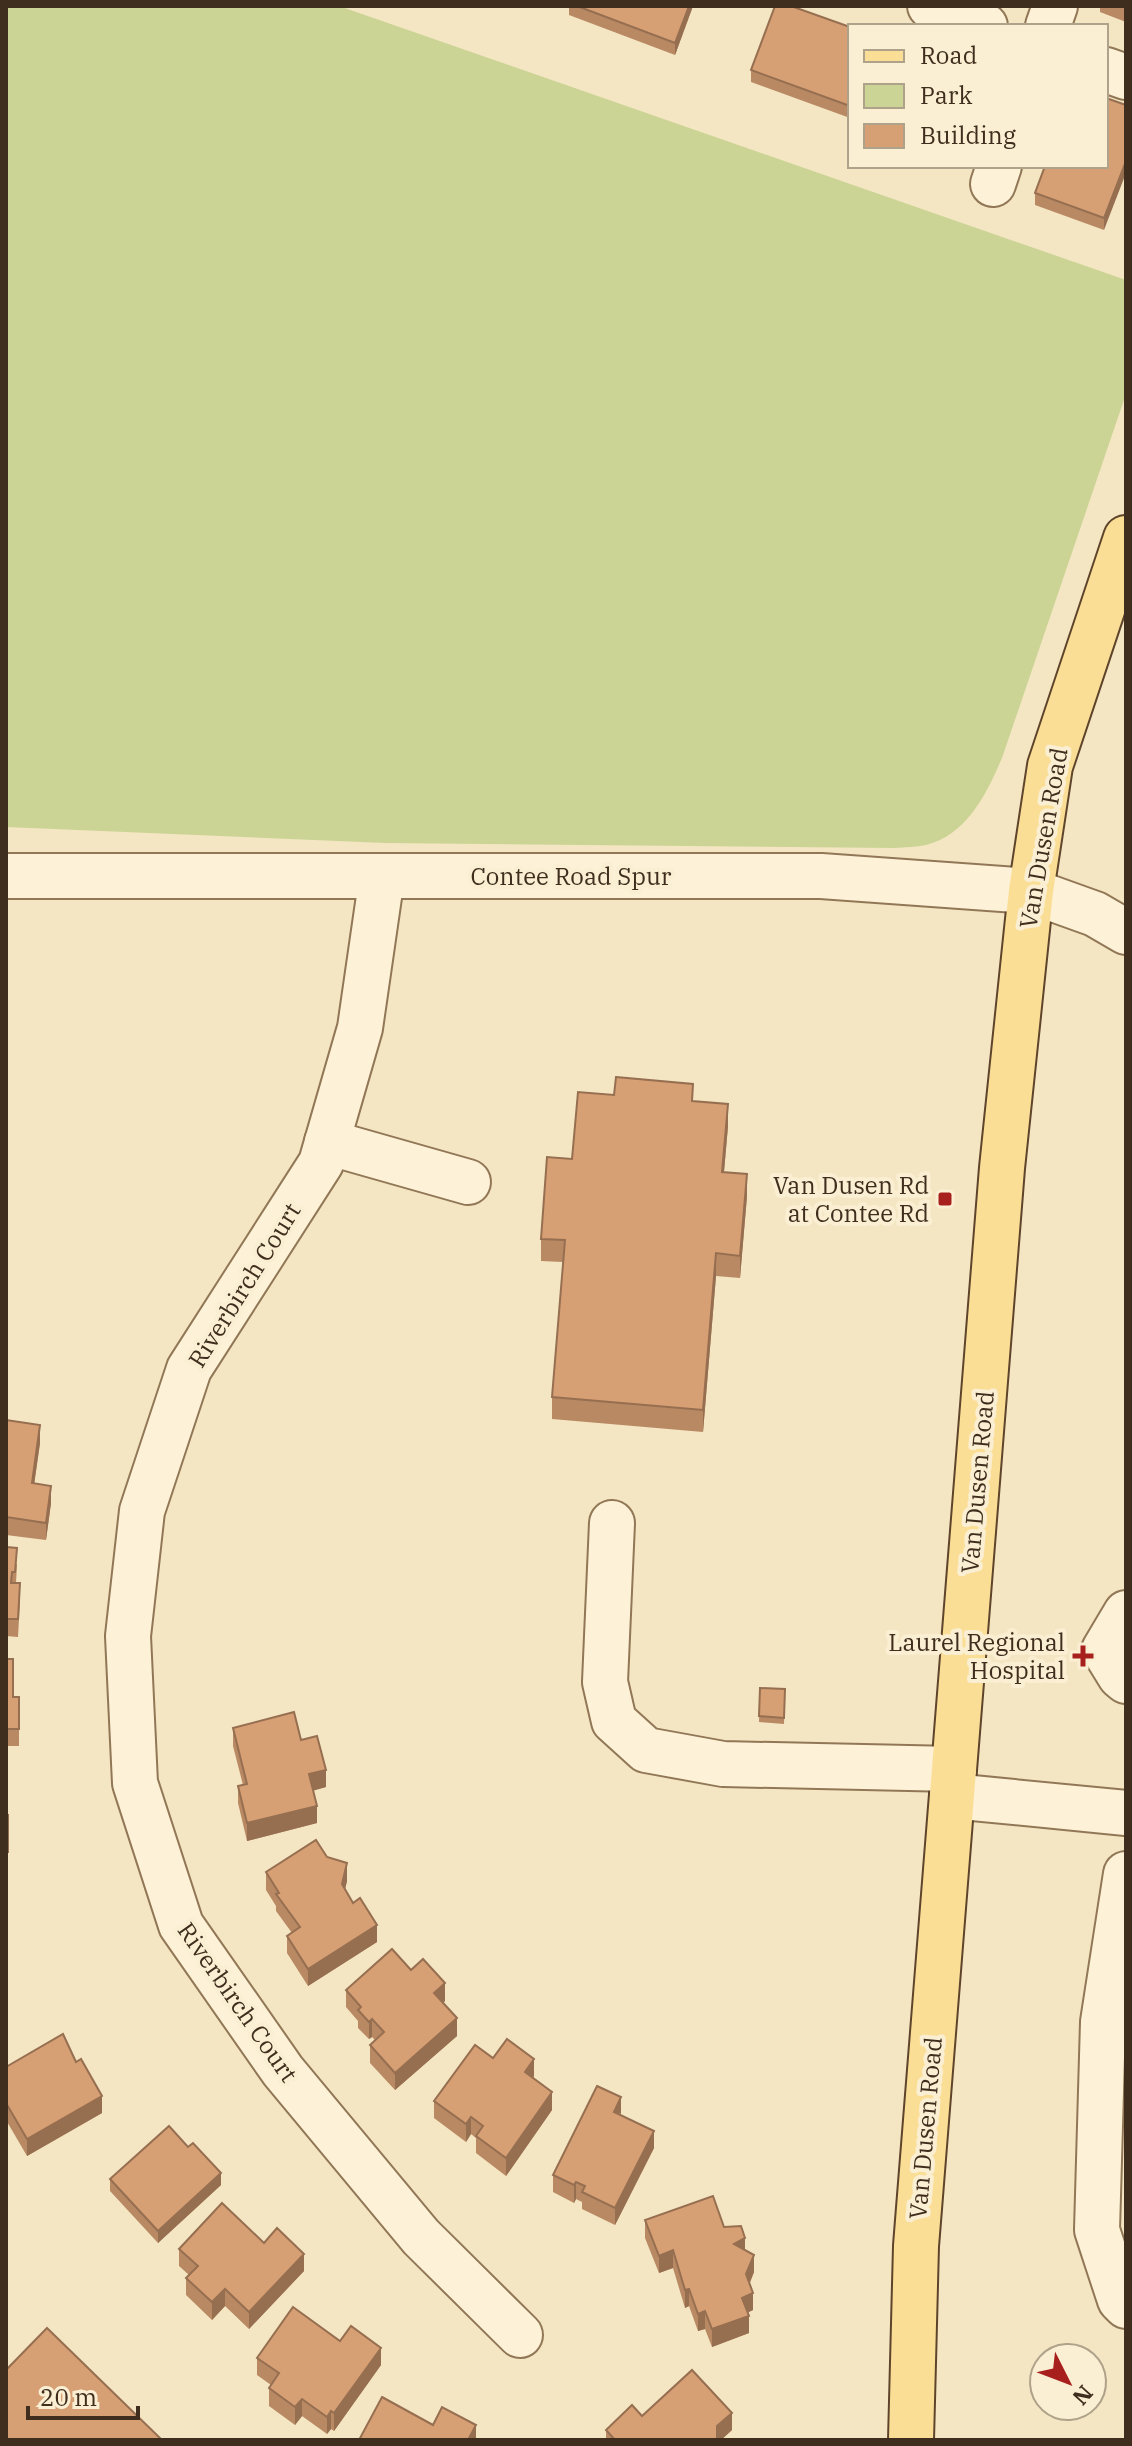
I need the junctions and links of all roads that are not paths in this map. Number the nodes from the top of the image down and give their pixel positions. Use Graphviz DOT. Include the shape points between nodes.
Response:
graph roads {
  1 [pos="930,6"];
  2 [pos="980,24"];
  3 [pos="1126,538"];
  4 [pos="6,876"];
  5 [pos="382,876"];
  6 [pos="1031,891"];
  7 [pos="1126,932"];
  8 [pos="327,1142"];
  9 [pos="468,1182"];
  10 [pos="612,1523"];
  11 [pos="1126,1613"];
  12 [pos="1126,1681"];
  13 [pos="953,1783"];
  14 [pos="1126,1813"];
  15 [pos="1126,1874"];
  16 [pos="1121,1936"];
  17 [pos="1126,2306"];
  18 [pos="520,2335"];
  19 [pos="911,2440"];
  1 -- 2 [label="street"];
  3 -- 6 [label="main road, Van Dusen Road" via="1050,766"];
  4 -- 5 [label="street, Contee Road Spur"];
  5 -- 6 [label="street, Contee Road Spur" via="821,876"];
  5 -- 8 [label="street, Riverbirch Court" via="360,1028"];
  6 -- 7 [label="street, Contee Road Spur" via="1095,914"];
  6 -- 13 [label="main road, Van Dusen Road" via="1002,1168"];
  8 -- 9 [label="street"];
  8 -- 18 [label="street, Riverbirch Court" via="321,1163 189,1369 142,1511 128,1636 135,1783 181,1925 283,2071 421,2237"];
  10 -- 13 [label="street" via="605,1682 614,1721 646,1750 723,1764"];
  11 -- 12 [label="street" via="1104,1650"];
  13 -- 14 [label="street"];
  13 -- 19 [label="main road, Van Dusen Road" via="916,2246"];
  15 -- 16 [label="street"];
  16 -- 17 [label="street" via="1103,2022 1097,2230"];
}
